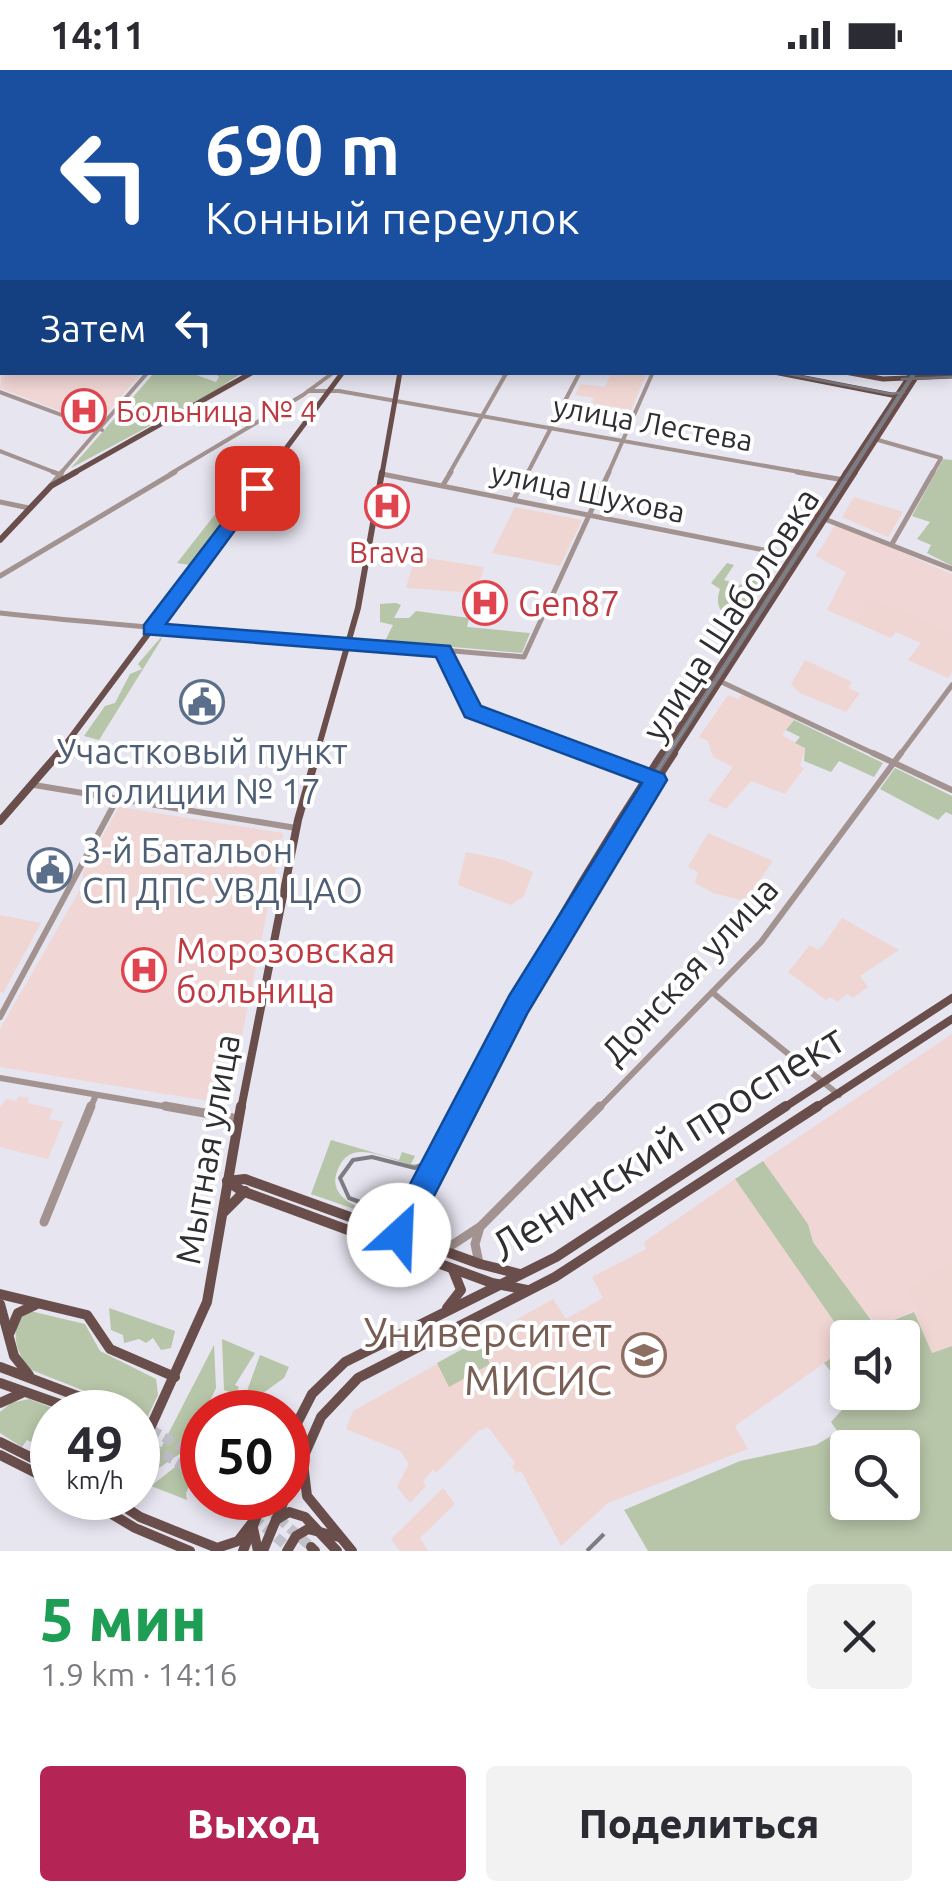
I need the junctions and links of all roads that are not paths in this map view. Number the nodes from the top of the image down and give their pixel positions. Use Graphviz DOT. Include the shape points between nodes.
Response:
graph roads {
  1 [pos="146,375"];
  2 [pos="248,375"];
  3 [pos="331,375"];
  4 [pos="341,375"];
  5 [pos="399,375"];
  6 [pos="505,375"];
  7 [pos="578,375"];
  8 [pos="651,375"];
  9 [pos="789,375"];
  10 [pos="861,375"];
  11 [pos="916,377"];
  12 [pos="876,378"];
  13 [pos="952,378"];
  14 [pos="324,381"];
  15 [pos="336,382"];
  16 [pos="330,390"];
  17 [pos="0,392"];
  18 [pos="306,393"];
  19 [pos="897,396"];
  20 [pos="324,398"];
  21 [pos="395,400"];
  22 [pos="482,416"];
  23 [pos="552,428"];
  24 [pos="102,430"];
  25 [pos="874,438"];
  26 [pos="624,440"];
  27 [pos="0,452"];
  28 [pos="68,467"];
  29 [pos="77,471"];
  30 [pos="382,474"];
  31 [pos="60,475"];
  32 [pos="845,482"];
  33 [pos="51,486"];
  34 [pos="443,486"];
  35 [pos="514,499"];
  36 [pos="0,502"];
  37 [pos="30,508"];
  38 [pos="590,515"];
  39 [pos="824,517"];
  40 [pos="0,540"];
  41 [pos="892,544"];
  42 [pos="792,557"];
  43 [pos="952,569"];
  44 [pos="0,576"];
  45 [pos="0,612"];
  46 [pos="151,630"];
  47 [pos="350,641"];
  48 [pos="443,650"];
  49 [pos="716,680"];
  50 [pos="952,685"];
  51 [pos="894,762"];
  52 [pos="649,775"];
  53 [pos="34,785"];
  54 [pos="952,790"];
  55 [pos="117,799"];
  56 [pos="0,821"];
  57 [pos="296,828"];
  58 [pos="712,993"];
  59 [pos="952,998"];
  60 [pos="0,1017"];
  61 [pos="952,1019"];
  62 [pos="908,1027"];
  63 [pos="920,1040"];
  64 [pos="0,1078"];
  65 [pos="824,1081"];
  66 [pos="839,1094"];
  67 [pos="96,1095"];
  68 [pos="794,1100"];
  69 [pos="808,1115"];
  70 [pos="238,1120"];
  71 [pos="227,1181"];
  72 [pos="245,1192"];
  73 [pos="334,1211"];
  74 [pos="222,1216"];
  75 [pos="44,1222"];
  76 [pos="329,1223"];
  77 [pos="481,1226"];
  78 [pos="385,1229"];
  79 [pos="399,1235"];
  80 [pos="384,1243"];
  81 [pos="440,1250"];
  82 [pos="480,1264"];
  83 [pos="445,1265"];
  84 [pos="528,1272"];
  85 [pos="503,1286"];
  86 [pos="538,1287"];
  87 [pos="0,1294"];
  88 [pos="0,1304"];
  89 [pos="45,1304"];
  90 [pos="436,1317"];
  91 [pos="10,1340"];
  92 [pos="0,1367"];
  93 [pos="176,1377"];
  94 [pos="37,1380"];
  95 [pos="0,1383"];
  96 [pos="63,1390"];
  97 [pos="30,1393"];
  98 [pos="30,1393"];
  99 [pos="310,1398"];
  100 [pos="0,1400"];
  101 [pos="160,1410"];
  102 [pos="310,1440"];
  103 [pos="0,1442"];
  104 [pos="0,1455"];
  105 [pos="30,1457"];
  106 [pos="30,1470"];
  107 [pos="310,1499"];
  108 [pos="128,1520"];
  109 [pos="147,1520"];
  110 [pos="254,1520"];
  111 [pos="255,1520"];
  112 [pos="255,1520"];
  113 [pos="276,1520"];
  114 [pos="305,1520"];
  115 [pos="315,1528"];
  116 [pos="345,1548"];
  117 [pos="190,1551"];
  118 [pos="243,1551"];
  119 [pos="261,1551"];
  120 [pos="287,1551"];
  1 -- 24 [label="street"];
  2 -- 29 [label="main road"];
  3 -- 14 [label="street"];
  4 -- 15 [label="main road"];
  5 -- 21 [label="main road, Мытная улица"];
  6 -- 22 [label="street"];
  7 -- 23 [label="street"];
  8 -- 26 [label="street"];
  9 -- 19 [label="main road"];
  10 -- 12 [label="main road"];
  11 -- 12 [label="main road"];
  11 -- 13 [label="main road"];
  11 -- 19 [label="main road, улица Шаболовка"];
  12 -- 19 [label="main road" via="898,384"];
  14 -- 15 [label="street"];
  14 -- 18 [label="street"];
  15 -- 16 [label="main road"];
  16 -- 18 [label="street, улица Лестева"];
  16 -- 20 [label="main road"];
  16 -- 21 [label="street, улица Лестева"];
  17 -- 24 [label="street"];
  18 -- 20 [label="street"];
  18 -- 44 [label="street"];
  19 -- 25 [label="main road, улица Шаболовка"];
  20 -- 46 [label="main road"];
  21 -- 22 [label="street, улица Лестева"];
  21 -- 30 [label="main road, Мытная улица"];
  22 -- 23 [label="street, улица Лестева"];
  22 -- 34 [label="street"];
  23 -- 26 [label="street, улица Лестева"];
  23 -- 35 [label="street"];
  24 -- 28 [label="street"];
  25 -- 32 [label="main road, улица Шаболовка"];
  25 -- 41 [label="street" via="941,458"];
  26 -- 32 [label="street, улица Лестева"];
  26 -- 38 [label="street"];
  27 -- 31 [label="street"];
  28 -- 29 [label="street"];
  28 -- 31 [label="street"];
  29 -- 31 [label="street"];
  29 -- 33 [label="main road"];
  30 -- 34 [label="street, улица Шухова"];
  30 -- 47 [label="main road, Мытная улица"];
  31 -- 33 [label="street"];
  32 -- 39 [label="main road, улица Шаболовка"];
  33 -- 37 [label="main road"];
  34 -- 35 [label="street, улица Шухова"];
  35 -- 38 [label="street, улица Шухова"];
  36 -- 37 [label="street"];
  37 -- 40 [label="main road"];
  38 -- 42 [label="street, улица Шухова"];
  38 -- 48 [label="street" via="528,655"];
  39 -- 41 [label="street"];
  39 -- 42 [label="main road, улица Шаболовка"];
  41 -- 43 [label="street"];
  42 -- 49 [label="main road, улица Шаболовка"];
  45 -- 46 [label="street"];
  46 -- 47 [label="street"];
  46 -- 53 [label="main road"];
  47 -- 48 [label="street"];
  47 -- 57 [label="main road, Мытная улица"];
  48 -- 52 [label="street" via="473,711"];
  49 -- 51 [label="street"];
  49 -- 52 [label="main road, улица Шаболовка"];
  50 -- 51 [label="street, Донская улица"];
  51 -- 54 [label="street"];
  51 -- 58 [label="street, Донская улица" via="761,942"];
  52 -- 78 [label="main road, улица Шаболовка" via="511,1001 398,1221"];
  52 -- 79 [label="main road, улица Шаболовка" via="518,1004"];
  53 -- 55 [label="street"];
  53 -- 56 [label="main road"];
  55 -- 57 [label="street"];
  55 -- 60 [label="street"];
  57 -- 70 [label="main road, Мытная улица"];
  58 -- 65 [label="street"];
  58 -- 77 [label="street, Донская улица"];
  59 -- 62 [label="main road, Ленинский проспект"];
  61 -- 63 [label="main road, Ленинский проспект"];
  62 -- 63 [label="street" via="909,1038"];
  62 -- 65 [label="main road, Ленинский проспект"];
  63 -- 66 [label="main road, Ленинский проспект"];
  64 -- 67 [label="street"];
  65 -- 66 [label="street"];
  65 -- 68 [label="main road, Ленинский проспект"];
  66 -- 69 [label="main road, Ленинский проспект"];
  67 -- 70 [label="street"];
  67 -- 75 [label="street"];
  68 -- 69 [label="street" via="808,1102"];
  68 -- 84 [label="main road, Ленинский проспект"];
  69 -- 86 [label="main road, Ленинский проспект"];
  70 -- 71 [label="main road, Мытная улица"];
  71 -- 72 [label="main road"];
  71 -- 73 [label="main road" via="245,1179"];
  71 -- 74 [label="main road, Мытная улица"];
  72 -- 74 [label="main road"];
  72 -- 76 [label="main road"];
  73 -- 76 [label="main road" via="326,1215"];
  73 -- 78 [label="main road"];
  74 -- 93 [label="main road, Мытная улица" via="207,1302"];
  76 -- 80 [label="main road"];
  77 -- 81 [label="street, Донская улица"];
  77 -- 82 [label="street" via="474,1250"];
  78 -- 79 [label="main road"];
  79 -- 80 [label="main road"];
  79 -- 81 [label="main road"];
  80 -- 83 [label="main road"];
  81 -- 82 [label="main road"];
  82 -- 84 [label="main road" via="508,1274"];
  83 -- 85 [label="main road"];
  83 -- 90 [label="main road" via="458,1275 461,1290"];
  84 -- 85 [label="main road, Ленинский проспект"];
  85 -- 86 [label="main road"];
  85 -- 90 [label="main road, Ленинский проспект"];
  86 -- 102 [label="main road, Ленинский проспект" via="376,1367 329,1407"];
  87 -- 89 [label="main road"];
  88 -- 91 [label="main road"];
  89 -- 91 [label="main road" via="18,1314"];
  89 -- 93 [label="main road" via="87,1314 110,1350"];
  90 -- 99 [label="main road, Ленинский проспект" via="345,1362"];
  91 -- 94 [label="main road" via="19,1366"];
  92 -- 94 [label="main road"];
  93 -- 101 [label="main road, Мытная улица"];
  94 -- 96 [label="main road"];
  95 -- 97 [label="main road"];
  98 -- 100 [label="main road"];
  103 -- 105 [label="main road"];
  104 -- 106 [label="main road"];
  107 -- 116 [label="main road"];
  108 -- 117 [label="main road"];
  109 -- 110 [label="main road" via="217,1548 238,1541"];
  111 -- 118 [label="main road"];
  112 -- 119 [label="main road"];
  113 -- 119 [label="main road"];
  114 -- 115 [label="main road"];
  115 -- 116 [label="main road"];
  115 -- 120 [label="main road" via="297,1534"];
}
